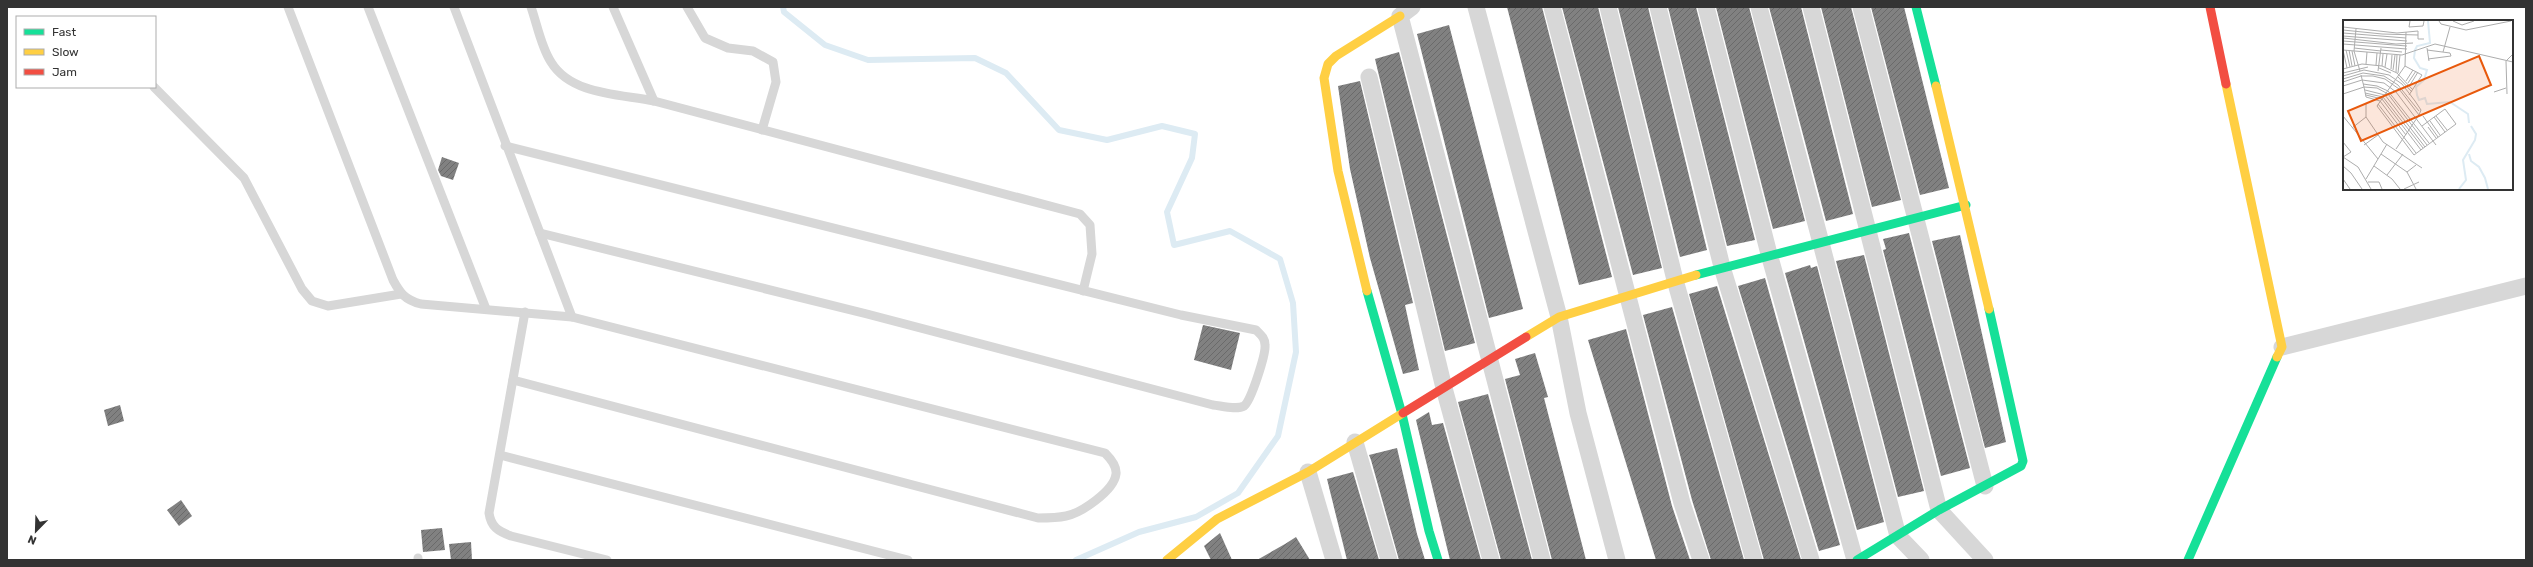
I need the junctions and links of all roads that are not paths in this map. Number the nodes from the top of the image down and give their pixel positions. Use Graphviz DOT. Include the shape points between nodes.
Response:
graph roads {
  1 [pos="288,7"];
  2 [pos="368,7"];
  3 [pos="454,7"];
  4 [pos="531,7"];
  5 [pos="613,7"];
  6 [pos="687,7"];
  7 [pos="1476,7"];
  8 [pos="1552,7"];
  9 [pos="1608,7"];
  10 [pos="1658,7"];
  11 [pos="1706,7"];
  12 [pos="1759,7"];
  13 [pos="1811,7"];
  14 [pos="1861,7"];
  15 [pos="1916,7"];
  16 [pos="2210,7"];
  17 [pos="1406,11"];
  18 [pos="1369,77"];
  19 [pos="155,88"];
  20 [pos="654,101"];
  21 [pos="762,130"];
  22 [pos="505,146"];
  23 [pos="1966,205"];
  24 [pos="1916,218"];
  25 [pos="1866,231"];
  26 [pos="540,234"];
  27 [pos="1819,243"];
  28 [pos="1769,254"];
  29 [pos="1722,267"];
  30 [pos="1675,280"];
  31 [pos="2526,286"];
  32 [pos="1083,291"];
  33 [pos="401,294"];
  34 [pos="1627,295"];
  35 [pos="486,310"];
  36 [pos="525,312"];
  37 [pos="572,317"];
  38 [pos="1559,317"];
  39 [pos="2282,347"];
  40 [pos="1489,361"];
  41 [pos="513,380"];
  42 [pos="1444,388"];
  43 [pos="1402,414"];
  44 [pos="1355,442"];
  45 [pos="500,455"];
  46 [pos="1308,472"];
  47 [pos="1985,486"];
  48 [pos="1939,510"];
  49 [pos="1898,536"];
  50 [pos="570,556"];
  51 [pos="606,560"];
  52 [pos="908,560"];
  53 [pos="1167,560"];
  54 [pos="1334,560"];
  55 [pos="1389,560"];
  56 [pos="1438,560"];
  57 [pos="1491,560"];
  58 [pos="1542,560"];
  59 [pos="1617,560"];
  60 [pos="1701,560"];
  61 [pos="1754,560"];
  62 [pos="1811,560"];
  63 [pos="1856,560"];
  64 [pos="1921,560"];
  65 [pos="1985,560"];
  66 [pos="2188,560"];
  1 -- 33 [label="lane"];
  2 -- 35 [label="lane"];
  3 -- 22 [label="lane"];
  4 -- 20 [label="lane" via="550,62 566,80 586,88"];
  5 -- 20 [label="lane"];
  6 -- 21 [label="lane" via="705,38 728,48 753,51 773,62 776,82"];
  7 -- 38 [label="street"];
  8 -- 34 [label="street"];
  9 -- 30 [label="street"];
  10 -- 29 [label="street"];
  11 -- 28 [label="street"];
  12 -- 27 [label="street"];
  13 -- 25 [label="street"];
  14 -- 24 [label="street"];
  15 -- 23 [label="street"];
  16 -- 39 [label="street"];
  17 -- 40 [label="street"];
  17 -- 43 [label="street" via="1336,56 1328,64 1324,78 1338,171 1358,261"];
  18 -- 42 [label="street"];
  19 -- 33 [label="lane" via="244,178 302,289 312,301 328,306"];
  20 -- 21 [label="lane"];
  21 -- 32 [label="lane" via="1080,214 1090,225 1092,254"];
  22 -- 26 [label="lane"];
  22 -- 32 [label="lane"];
  23 -- 24 [label="street"];
  23 -- 47 [label="street" via="2023,460 2021,466"];
  24 -- 25 [label="street"];
  24 -- 47 [label="street"];
  25 -- 27 [label="street"];
  25 -- 48 [label="street"];
  26 -- 32 [label="lane" via="867,314 1213,405 1246,405 1266,347 1264,338 1256,330 1181,316"];
  26 -- 37 [label="lane"];
  27 -- 28 [label="street"];
  27 -- 49 [label="street"];
  28 -- 29 [label="street"];
  28 -- 63 [label="street"];
  29 -- 30 [label="street"];
  29 -- 62 [label="street"];
  30 -- 34 [label="street"];
  30 -- 61 [label="street"];
  31 -- 39 [label="street"];
  33 -- 35 [label="lane" via="409,301 421,304"];
  34 -- 38 [label="street"];
  34 -- 60 [label="street" via="1682,503"];
  35 -- 36 [label="lane"];
  36 -- 37 [label="lane"];
  36 -- 41 [label="lane"];
  37 -- 41 [label="lane" via="1106,453 1114,461 1116,474 1111,486 1091,505 1066,516 1038,518"];
  38 -- 40 [label="street"];
  38 -- 59 [label="street" via="1578,413"];
  39 -- 66 [label="street"];
  40 -- 42 [label="street"];
  40 -- 58 [label="street"];
  41 -- 45 [label="lane"];
  42 -- 43 [label="street"];
  42 -- 57 [label="street"];
  43 -- 44 [label="street"];
  43 -- 56 [label="street"];
  44 -- 46 [label="street"];
  44 -- 55 [label="street"];
  45 -- 50 [label="lane" via="489,513 490,523 498,532"];
  45 -- 52 [label="lane"];
  46 -- 53 [label="street" via="1217,519"];
  46 -- 54 [label="street"];
  47 -- 48 [label="street"];
  48 -- 49 [label="street"];
  48 -- 65 [label="street"];
  49 -- 63 [label="street"];
  49 -- 64 [label="street"];
  50 -- 51 [label="lane"];
}
